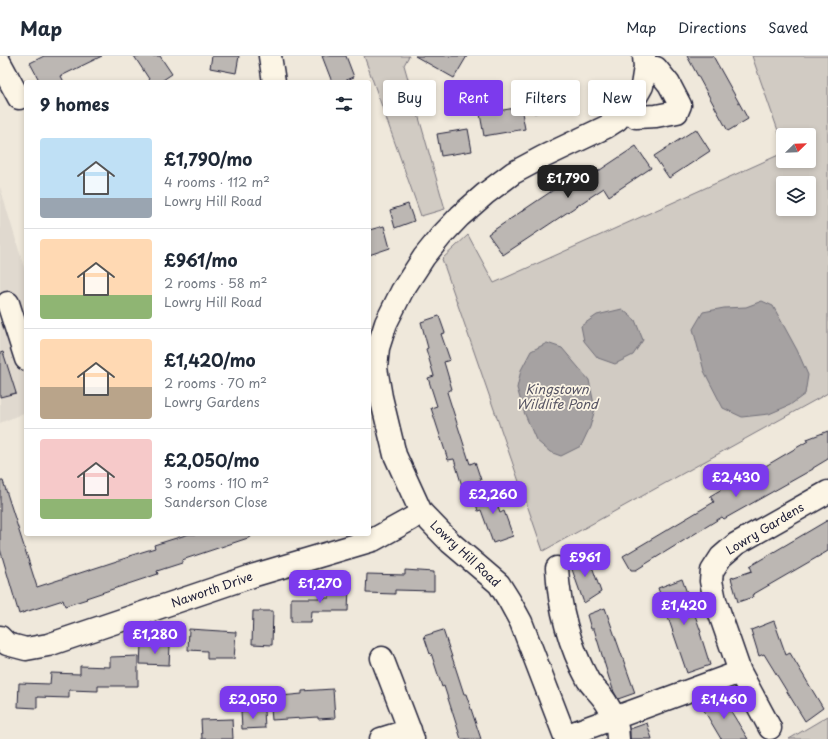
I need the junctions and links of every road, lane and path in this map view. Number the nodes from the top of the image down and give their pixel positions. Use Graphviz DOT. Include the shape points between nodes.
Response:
graph roads {
  1 [pos="270,56"];
  2 [pos="645,61"];
  3 [pos="0,63"];
  4 [pos="274,80"];
  5 [pos="643,80"];
  6 [pos="19,98"];
  7 [pos="621,116"];
  8 [pos="635,116"];
  9 [pos="8,303"];
  10 [pos="24,353"];
  11 [pos="372,368"];
  12 [pos="828,492"];
  13 [pos="421,512"];
  14 [pos="557,568"];
  15 [pos="0,637"];
  16 [pos="382,658"];
  17 [pos="740,672"];
  18 [pos="614,718"];
  19 [pos="770,728"];
  20 [pos="412,734"];
  21 [pos="566,738"];
  22 [pos="381,739"];
  23 [pos="618,739"];
  1 -- 4 [label="street"];
  2 -- 5 [label="street, Lowry Hill Road"];
  2 -- 8 [label="street" via="656,68 669,84 680,105 678,112"];
  3 -- 6 [label="street"];
  7 -- 11 [label="street, Lowry Hill Road" via="606,127 513,174 485,194 450,226 424,257 402,290 386,323"];
  9 -- 10 [label="street"];
  11 -- 13 [label="street, Lowry Hill Road" via="395,455"];
  12 -- 17 [label="street, Lowry Gardens" via="736,544 721,557 712,571 711,581 715,600"];
  13 -- 15 [label="street, Naworth Drive" via="373,540 255,575 48,645 26,649 7,644"];
  13 -- 21 [label="street, Lowry Hill Road" via="451,543 499,584 521,622"];
  14 -- 18 [label="street" via="558,590 573,648 589,681 607,704"];
  16 -- 20 [label="street"];
  17 -- 18 [label="street"];
  17 -- 19 [label="street, Lowry Gardens"];
  18 -- 21 [label="street"];
  18 -- 23 [label="street"];
  20 -- 22 [label="street"];
}
